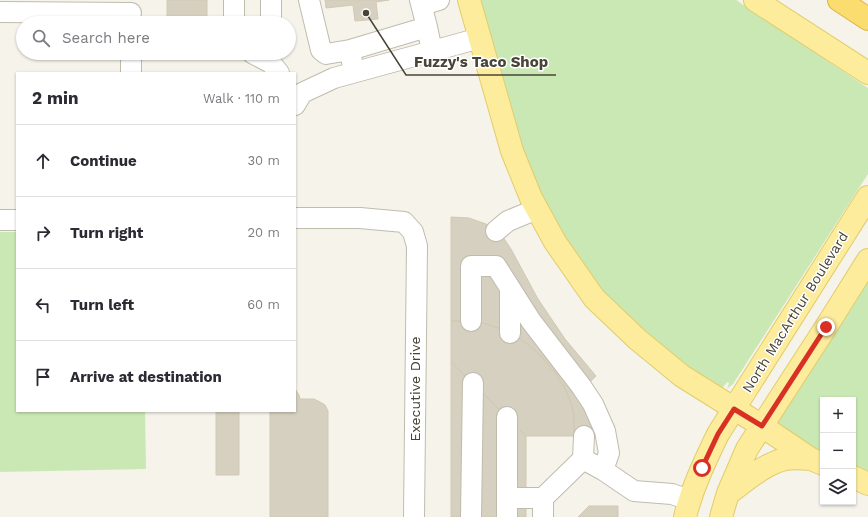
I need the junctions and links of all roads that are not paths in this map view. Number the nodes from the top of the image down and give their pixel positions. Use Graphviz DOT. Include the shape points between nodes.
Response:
graph roads {
  1 [pos="234,0"];
  2 [pos="271,0"];
  3 [pos="309,0"];
  4 [pos="469,0"];
  5 [pos="755,0"];
  6 [pos="839,0"];
  7 [pos="427,2"];
  8 [pos="0,12"];
  9 [pos="132,12"];
  10 [pos="234,16"];
  11 [pos="271,16"];
  12 [pos="868,19"];
  13 [pos="427,27"];
  14 [pos="480,38"];
  15 [pos="350,50"];
  16 [pos="432,51"];
  17 [pos="131,60"];
  18 [pos="131,72"];
  19 [pos="355,72"];
  20 [pos="868,73"];
  21 [pos="297,98"];
  22 [pos="868,197"];
  23 [pos="537,209"];
  24 [pos="296,218"];
  25 [pos="0,220"];
  26 [pos="16,220"];
  27 [pos="496,231"];
  28 [pos="868,260"];
  29 [pos="510,288"];
  30 [pos="471,320"];
  31 [pos="510,333"];
  32 [pos="472,383"];
  33 [pos="734,409"];
  34 [pos="507,417"];
  35 [pos="762,426"];
  36 [pos="584,436"];
  37 [pos="583,459"];
  38 [pos="817,461"];
  39 [pos="603,470"];
  40 [pos="856,478"];
  41 [pos="868,484"];
  42 [pos="728,493"];
  43 [pos="517,498"];
  44 [pos="543,508"];
  45 [pos="687,509"];
  46 [pos="414,517"];
  47 [pos="471,517"];
  48 [pos="507,517"];
  49 [pos="721,517"];
  1 -- 10 [label="street"];
  2 -- 11 [label="street"];
  3 -- 15 [label="street" via="321,50 326,54"];
  4 -- 14 [label="main road"];
  5 -- 20 [label="main road"];
  6 -- 12 [label="highway"];
  7 -- 13 [label="street"];
  8 -- 9 [label="street"];
  13 -- 15 [label="street"];
  13 -- 16 [label="street"];
  14 -- 16 [label="street"];
  14 -- 23 [label="main road" via="512,151"];
  15 -- 19 [label="street"];
  16 -- 19 [label="street"];
  17 -- 18 [label="street"];
  19 -- 21 [label="street" via="334,78 302,93"];
  22 -- 33 [label="main road, North MacArthur Boulevard"];
  23 -- 27 [label="street" via="508,221"];
  23 -- 33 [label="main road" via="555,242 594,298 637,339 682,376"];
  24 -- 46 [label="street, Executive Drive" via="360,218 404,222 413,232 417,246"];
  25 -- 26 [label="street"];
  28 -- 35 [label="main road"];
  29 -- 30 [label="street" via="496,266 471,266"];
  29 -- 31 [label="street"];
  29 -- 39 [label="street" via="531,322 593,404 605,431 609,453"];
  32 -- 47 [label="street"];
  33 -- 35 [label="main road"];
  33 -- 45 [label="main road, North MacArthur Boulevard" via="718,434 702,468"];
  34 -- 48 [label="street"];
  35 -- 38 [label="main road"];
  35 -- 42 [label="main road" via="747,450"];
  36 -- 37 [label="street"];
  37 -- 39 [label="street"];
  37 -- 44 [label="street"];
  38 -- 42 [label="main road" via="787,459 769,464"];
  39 -- 45 [label="street" via="634,491 672,494"];
  40 -- 41 [label="main road"];
  42 -- 49 [label="main road"];
  43 -- 44 [label="street"];
}
